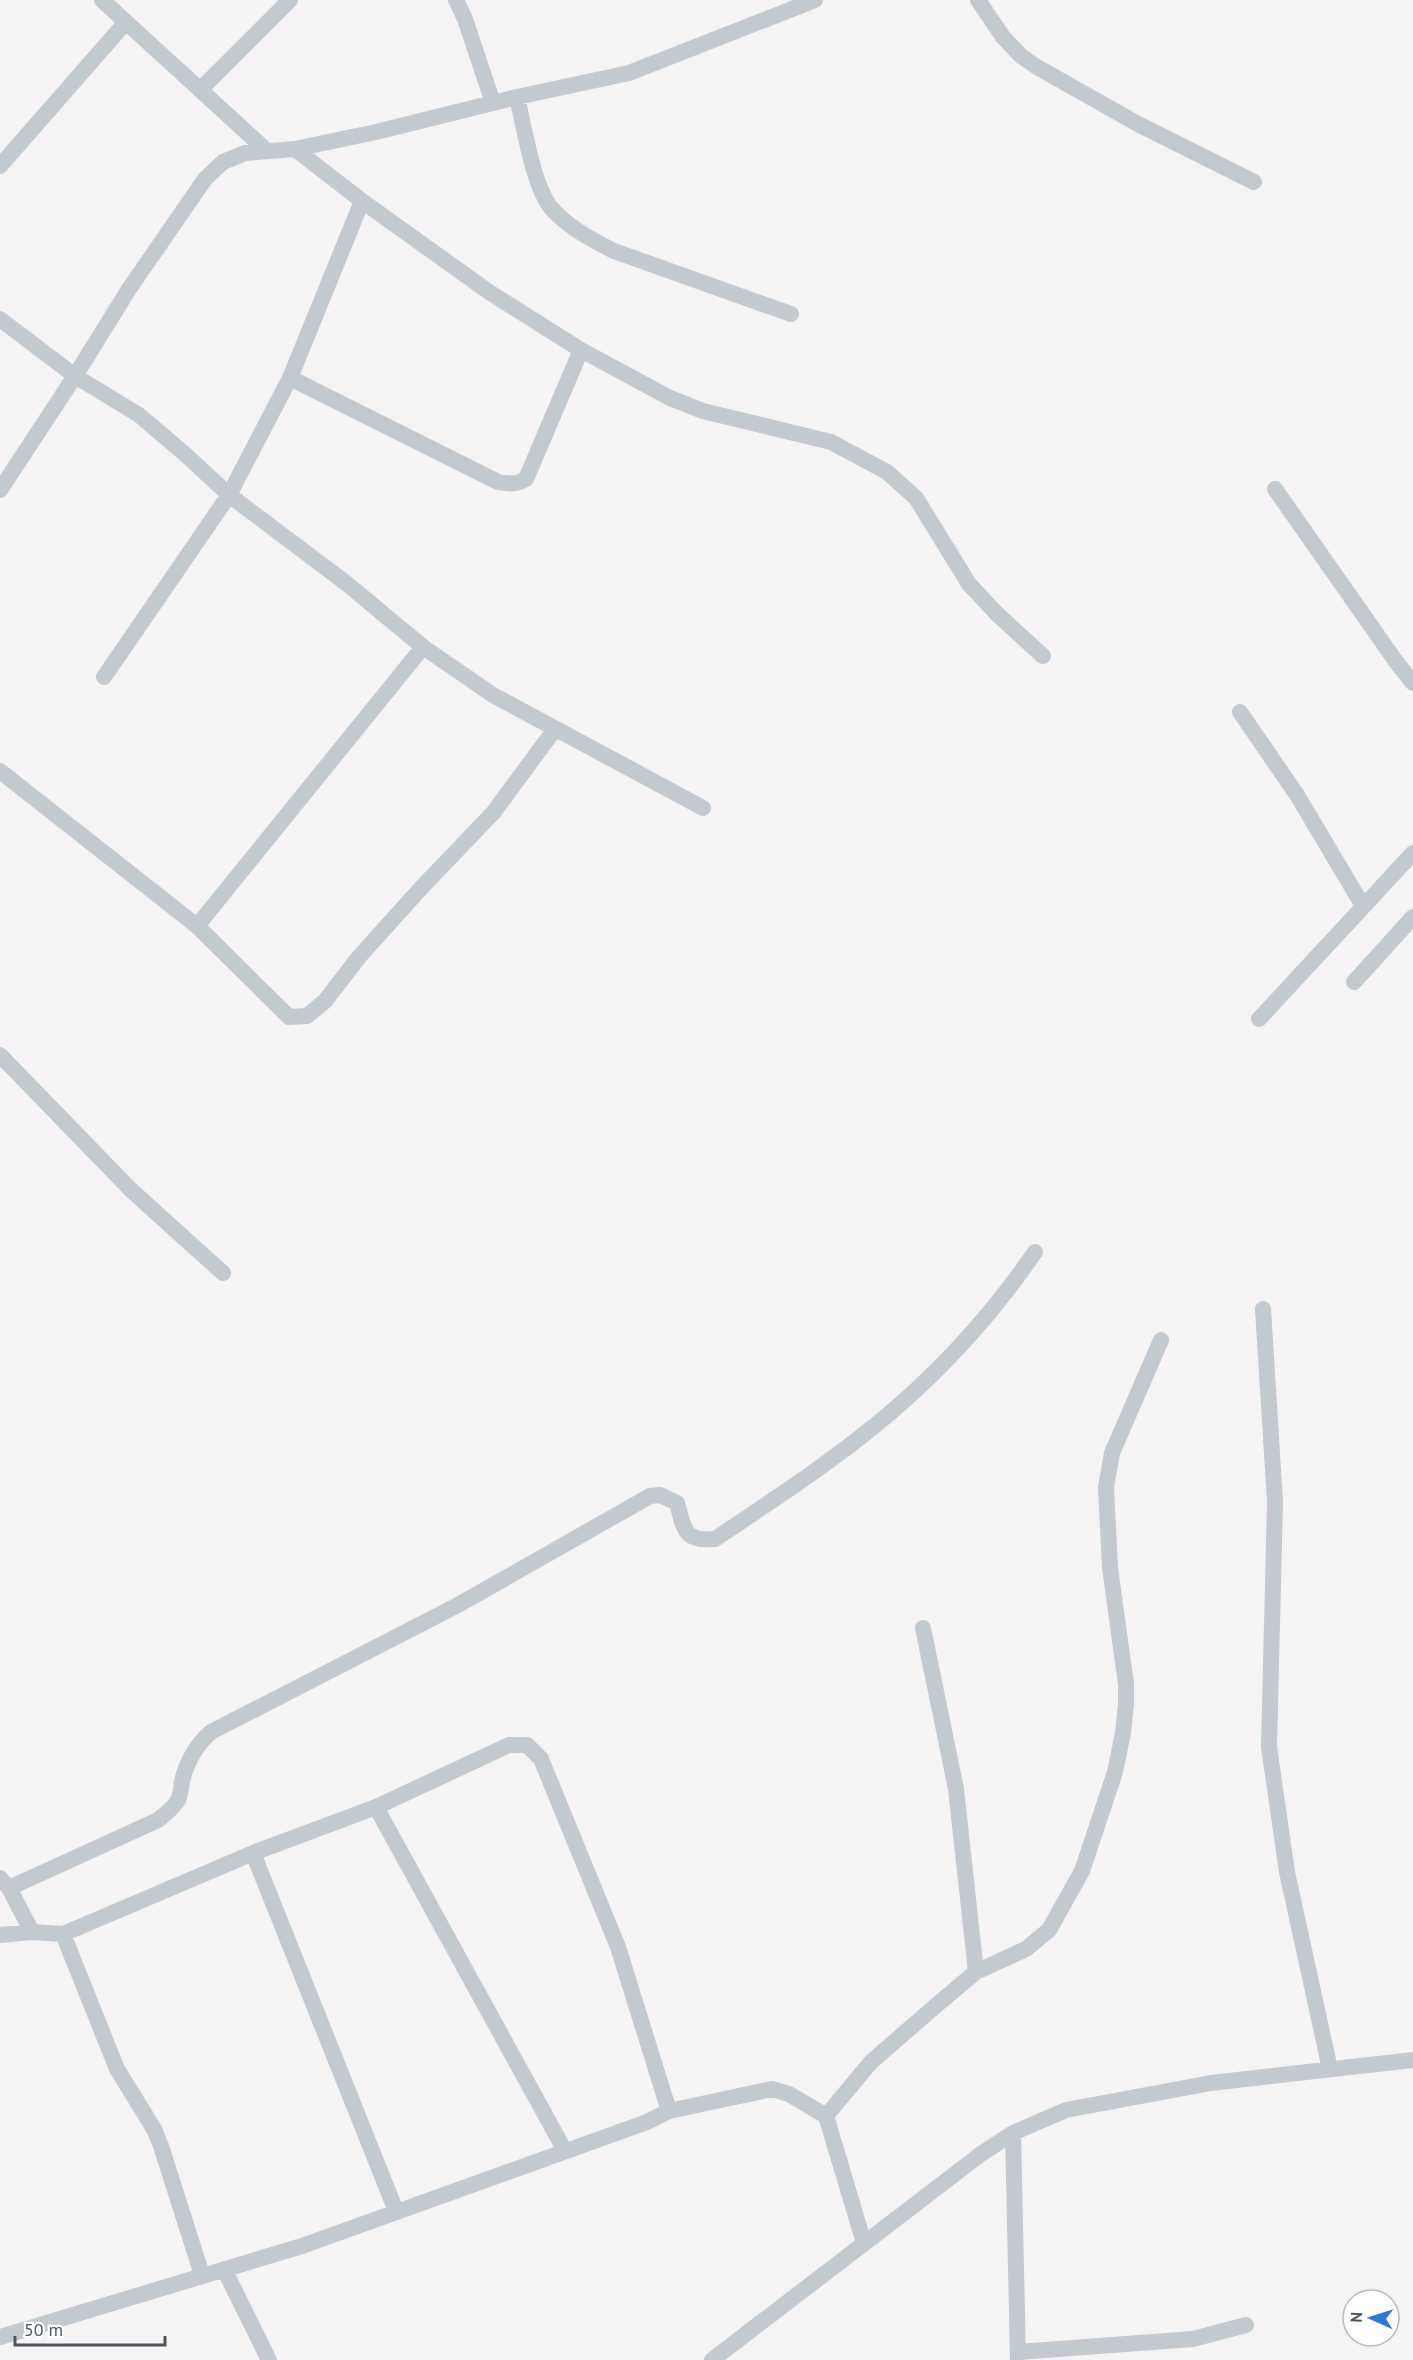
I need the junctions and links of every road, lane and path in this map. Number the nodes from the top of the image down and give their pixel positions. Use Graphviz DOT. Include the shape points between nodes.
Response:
graph roads {
  1 [pos="102,0"];
  2 [pos="290,0"];
  3 [pos="456,0"];
  4 [pos="815,0"];
  5 [pos="978,0"];
  6 [pos="126,22"];
  7 [pos="201,89"];
  8 [pos="517,97"];
  9 [pos="493,103"];
  10 [pos="296,148"];
  11 [pos="267,151"];
  12 [pos="0,166"];
  13 [pos="1254,182"];
  14 [pos="362,201"];
  15 [pos="791,314"];
  16 [pos="0,319"];
  17 [pos="581,350"];
  18 [pos="75,376"];
  19 [pos="290,378"];
  20 [pos="1275,489"];
  21 [pos="0,490"];
  22 [pos="229,495"];
  23 [pos="423,647"];
  24 [pos="1043,656"];
  25 [pos="104,677"];
  26 [pos="1413,683"];
  27 [pos="1239,712"];
  28 [pos="555,729"];
  29 [pos="0,771"];
  30 [pos="703,808"];
  31 [pos="1413,854"];
  32 [pos="1363,906"];
  33 [pos="1413,917"];
  34 [pos="197,926"];
  35 [pos="1354,982"];
  36 [pos="1258,1019"];
  37 [pos="0,1055"];
  38 [pos="1035,1252"];
  39 [pos="222,1273"];
  40 [pos="1263,1309"];
  41 [pos="1161,1340"];
  42 [pos="923,1628"];
  43 [pos="376,1807"];
  44 [pos="253,1853"];
  45 [pos="4,1883"];
  46 [pos="32,1932"];
  47 [pos="63,1934"];
  48 [pos="0,1935"];
  49 [pos="976,1972"];
  50 [pos="1413,2060"];
  51 [pos="1330,2069"];
  52 [pos="669,2111"];
  53 [pos="826,2116"];
  54 [pos="1012,2133"];
  55 [pos="565,2151"];
  56 [pos="396,2211"];
  57 [pos="864,2243"];
  58 [pos="224,2270"];
  59 [pos="202,2275"];
  60 [pos="1246,2325"];
  61 [pos="0,2337"];
  62 [pos="1018,2356"];
  63 [pos="269,2360"];
  64 [pos="712,2360"];
  1 -- 6 [label="street"];
  2 -- 7 [label="street"];
  3 -- 9 [label="street"];
  4 -- 8 [label="street" via="629,73"];
  5 -- 13 [label="street" via="1003,37 1037,67 1138,124"];
  6 -- 7 [label="street"];
  6 -- 12 [label="street"];
  7 -- 11 [label="street"];
  8 -- 9 [label="street"];
  8 -- 15 [label="street" via="541,190 551,208 564,220 614,251"];
  9 -- 10 [label="street"];
  10 -- 11 [label="street"];
  10 -- 14 [label="street"];
  11 -- 18 [label="street" via="246,153 223,162 205,179"];
  14 -- 17 [label="street" via="489,292"];
  14 -- 19 [label="street"];
  16 -- 18 [label="street"];
  17 -- 19 [label="street" via="526,479 510,484 498,482"];
  17 -- 24 [label="street" via="670,398 831,442 887,472 916,498 969,584"];
  18 -- 21 [label="street"];
  18 -- 22 [label="street" via="139,415"];
  19 -- 22 [label="street"];
  20 -- 26 [label="street"];
  22 -- 23 [label="street"];
  22 -- 25 [label="street"];
  23 -- 28 [label="street" via="493,695"];
  23 -- 34 [label="street"];
  27 -- 32 [label="street" via="1297,795"];
  28 -- 30 [label="street"];
  28 -- 34 [label="street" via="493,813 307,1016 289,1017"];
  29 -- 34 [label="street"];
  31 -- 32 [label="street"];
  32 -- 36 [label="street"];
  33 -- 35 [label="street"];
  37 -- 39 [label="street" via="131,1190"];
  38 -- 45 [label="street" via="968,1339 937,1371 829,1460 715,1539 693,1538 687,1534 677,1503 650,1496 458,1605 212,1732 192,1752 178,1799 158,1820"];
  40 -- 51 [label="street" via="1275,1502 1269,1747 1287,1872"];
  41 -- 49 [label="street" via="1112,1453 1106,1487 1110,1568 1126,1684 1123,1733 1114,1772 1082,1871 1049,1930 1026,1949"];
  42 -- 49 [label="street" via="956,1789"];
  43 -- 44 [label="street"];
  43 -- 52 [label="street" via="509,1744 526,1745 541,1759 618,1947"];
  43 -- 55 [label="street"];
  44 -- 47 [label="street"];
  44 -- 56 [label="street"];
  45 -- 46 [label="street"];
  46 -- 47 [label="street"];
  46 -- 48 [label="street"];
  47 -- 59 [label="street" via="117,2069 161,2146"];
  49 -- 53 [label="street" via="871,2062"];
  50 -- 51 [label="street"];
  51 -- 54 [label="street" via="1211,2083 1066,2110"];
  52 -- 53 [label="street" via="772,2089 789,2094"];
  52 -- 55 [label="street"];
  53 -- 57 [label="street"];
  54 -- 57 [label="street"];
  54 -- 62 [label="street"];
  55 -- 56 [label="street"];
  56 -- 58 [label="street"];
  57 -- 64 [label="street"];
  58 -- 59 [label="street"];
  58 -- 63 [label="street"];
  59 -- 61 [label="street"];
  60 -- 62 [label="street" via="1193,2338"];
}
